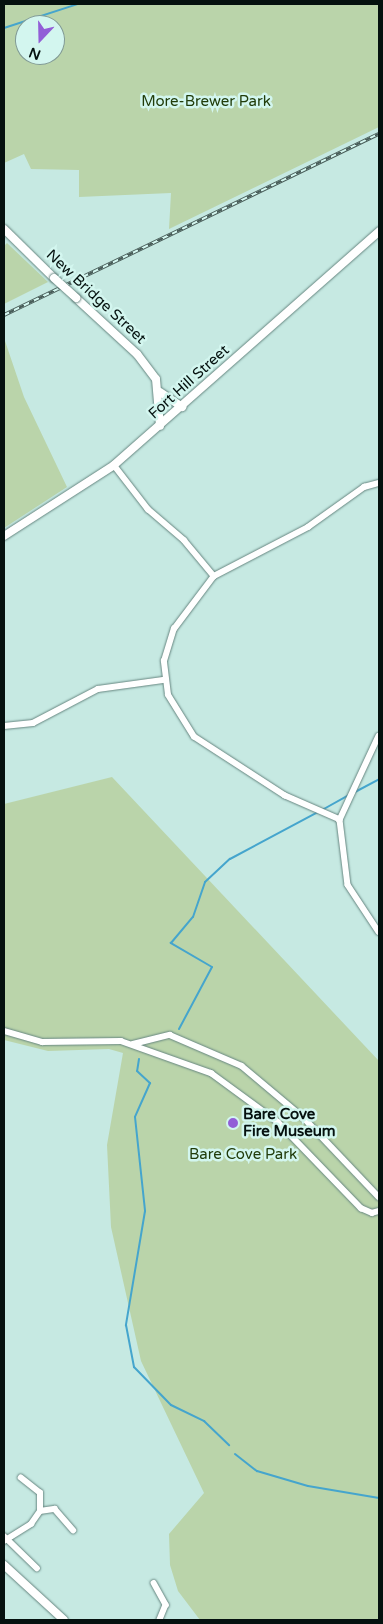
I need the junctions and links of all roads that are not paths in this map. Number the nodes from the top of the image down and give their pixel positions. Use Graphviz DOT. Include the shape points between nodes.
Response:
graph roads {
  1 [pos="4,228"];
  2 [pos="379,232"];
  3 [pos="160,392"];
  4 [pos="182,406"];
  5 [pos="160,426"];
  6 [pos="114,465"];
  7 [pos="379,483"];
  8 [pos="4,536"];
  9 [pos="214,576"];
  10 [pos="164,680"];
  11 [pos="4,726"];
  12 [pos="379,736"];
  13 [pos="340,820"];
  14 [pos="379,932"];
  15 [pos="4,1031"];
  16 [pos="133,1044"];
  17 [pos="379,1198"];
  18 [pos="379,1211"];
  19 [pos="21,1478"];
  20 [pos="40,1511"];
  21 [pos="73,1530"];
  22 [pos="5,1539"];
  23 [pos="4,1565"];
  24 [pos="37,1568"];
  25 [pos="154,1583"];
  26 [pos="64,1620"];
  27 [pos="160,1620"];
  1 -- 3 [label="main road, New Bridge Street, bridge" via="137,354 156,378"];
  2 -- 4 [label="main road, Fort Hill Street"];
  3 -- 4 [label="main road"];
  3 -- 5 [label="main road, New Bridge Street"];
  4 -- 5 [label="main road, Fort Hill Street"];
  5 -- 6 [label="main road, Fort Hill Street"];
  6 -- 8 [label="main road, Fort Hill Street"];
  6 -- 9 [label="street" via="148,509 184,540"];
  7 -- 9 [label="street" via="364,487 308,527"];
  9 -- 10 [label="street" via="174,630 166,647"];
  10 -- 11 [label="street" via="98,689 33,723"];
  10 -- 13 [label="street" via="183,724 200,743 285,796"];
  12 -- 13 [label="street"];
  13 -- 14 [label="street" via="348,884"];
  15 -- 16 [label="street" via="42,1042 110,1040"];
  16 -- 17 [label="street" via="170,1035 242,1066 304,1118"];
  16 -- 18 [label="street" via="192,1065 232,1086 295,1137 361,1208 372,1214"];
  19 -- 20 [label="street" via="40,1493"];
  20 -- 21 [label="street" via="55,1509"];
  20 -- 22 [label="street" via="31,1524"];
  22 -- 24 [label="street"];
  23 -- 26 [label="main road"];
  25 -- 27 [label="street" via="166,1605"];
}
